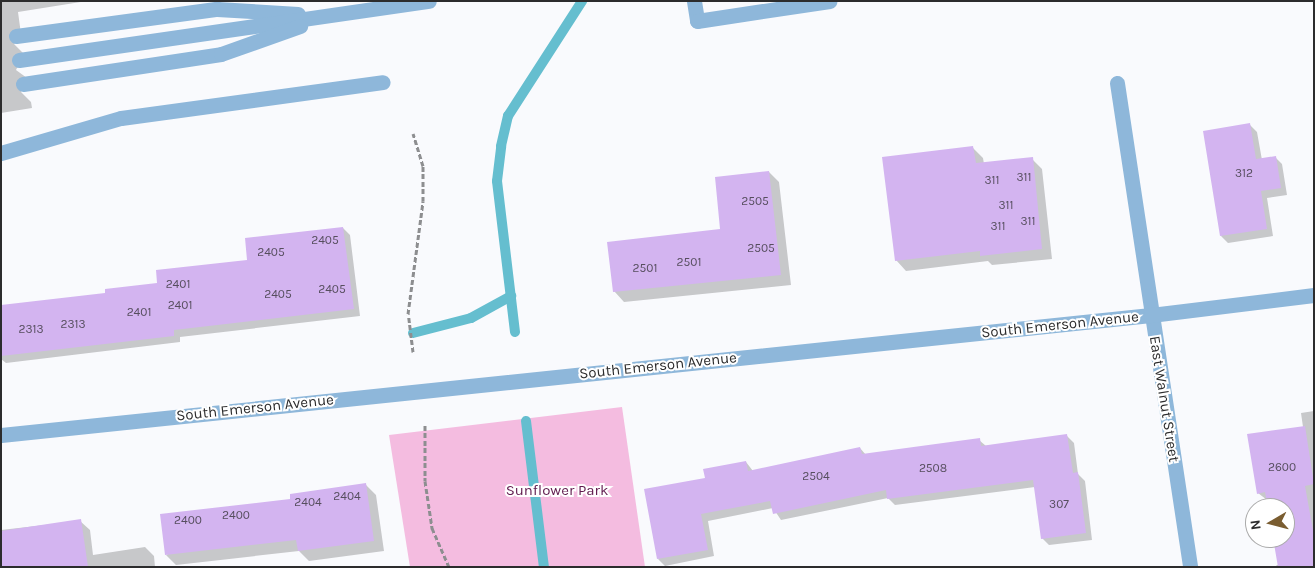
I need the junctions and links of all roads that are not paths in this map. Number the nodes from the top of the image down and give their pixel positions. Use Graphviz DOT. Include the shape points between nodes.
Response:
graph roads {
  1 [pos="429,1"];
  2 [pos="694,1"];
  3 [pos="830,1"];
  4 [pos="330,16"];
  5 [pos="16,36"];
  6 [pos="19,60"];
  7 [pos="384,82"];
  8 [pos="1117,83"];
  9 [pos="23,84"];
  10 [pos="1,153"];
  11 [pos="1314,295"];
  12 [pos="1151,315"];
  13 [pos="1,435"];
  14 [pos="1190,567"];
  1 -- 4 [label="street"];
  2 -- 3 [label="street" via="697,21"];
  4 -- 5 [label="street" via="217,8"];
  4 -- 6 [label="street"];
  4 -- 9 [label="street" via="221,54"];
  7 -- 10 [label="street" via="122,118"];
  8 -- 12 [label="street, East Walnut Street"];
  11 -- 12 [label="street, South Emerson Avenue"];
  12 -- 13 [label="street, South Emerson Avenue"];
  12 -- 14 [label="street, East Walnut Street"];
}
